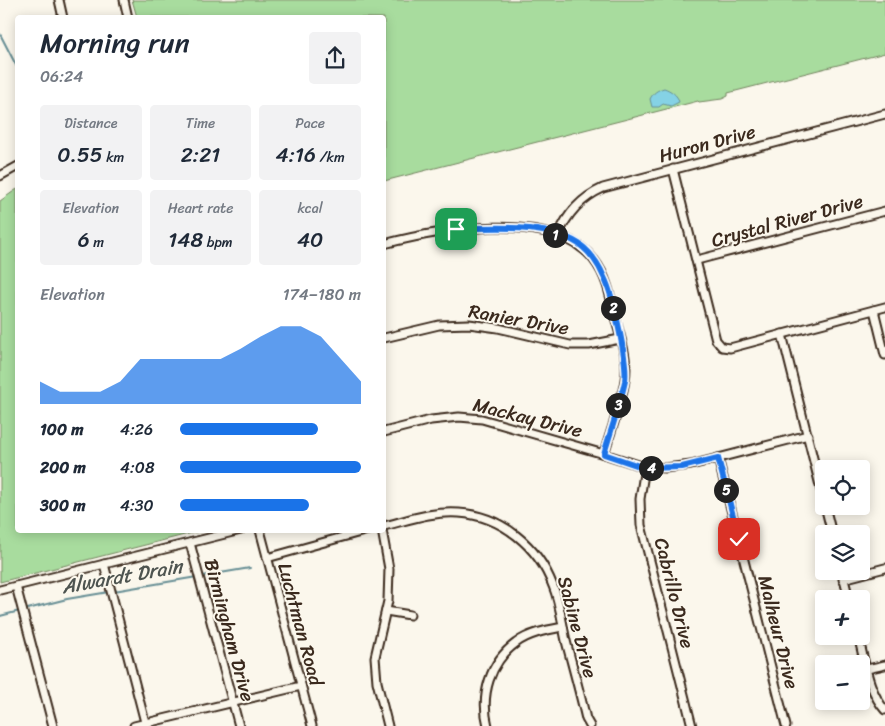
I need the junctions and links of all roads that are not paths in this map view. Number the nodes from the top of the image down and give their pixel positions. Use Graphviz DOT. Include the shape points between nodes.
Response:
graph roads {
  1 [pos="59,0"];
  2 [pos="124,0"];
  3 [pos="62,15"];
  4 [pos="127,15"];
  5 [pos="885,114"];
  6 [pos="15,168"];
  7 [pos="673,169"];
  8 [pos="0,176"];
  9 [pos="885,211"];
  10 [pos="558,236"];
  11 [pos="386,244"];
  12 [pos="696,260"];
  13 [pos="885,307"];
  14 [pos="874,310"];
  15 [pos="782,334"];
  16 [pos="386,338"];
  17 [pos="620,338"];
  18 [pos="885,355"];
  19 [pos="386,431"];
  20 [pos="808,435"];
  21 [pos="604,454"];
  22 [pos="718,458"];
  23 [pos="815,464"];
  24 [pos="645,468"];
  25 [pos="386,526"];
  26 [pos="229,533"];
  27 [pos="261,533"];
  28 [pos="383,533"];
  29 [pos="339,534"];
  30 [pos="190,543"];
  31 [pos="267,558"];
  32 [pos="104,564"];
  33 [pos="885,568"];
  34 [pos="870,570"];
  35 [pos="16,586"];
  36 [pos="0,590"];
  37 [pos="386,611"];
  38 [pos="410,615"];
  39 [pos="563,627"];
  40 [pos="885,665"];
  41 [pos="870,668"];
  42 [pos="870,680"];
  43 [pos="301,686"];
  44 [pos="233,702"];
  45 [pos="885,710"];
  46 [pos="146,724"];
  47 [pos="53,726"];
  48 [pos="134,726"];
  49 [pos="239,726"];
  50 [pos="312,726"];
  51 [pos="388,726"];
  52 [pos="488,726"];
  53 [pos="590,726"];
  54 [pos="692,726"];
  55 [pos="786,726"];
  1 -- 3 [label="street"];
  2 -- 4 [label="street"];
  5 -- 7 [label="street, Huron Drive"];
  6 -- 8 [label="street"];
  7 -- 10 [label="street, Huron Drive" via="596,191 572,211"];
  7 -- 12 [label="street"];
  9 -- 12 [label="street, Crystal River Drive"];
  10 -- 11 [label="street" via="514,228 485,227 424,234"];
  10 -- 17 [label="street" via="579,244 605,278"];
  12 -- 15 [label="street" via="716,340 722,348"];
  13 -- 14 [label="street"];
  14 -- 15 [label="street"];
  14 -- 18 [label="street"];
  15 -- 20 [label="street"];
  16 -- 17 [label="street, Ranier Drive" via="439,326 469,324 570,345"];
  17 -- 21 [label="street" via="625,380"];
  19 -- 21 [label="street, Mackay Drive" via="431,420 482,419"];
  20 -- 22 [label="street, Mackay Drive"];
  20 -- 23 [label="street"];
  21 -- 24 [label="street, Mackay Drive"];
  22 -- 24 [label="street, Mackay Drive" via="682,467"];
  22 -- 55 [label="street, Malheur Drive"];
  24 -- 54 [label="street, Cabrillo Drive" via="640,499 641,525"];
  25 -- 39 [label="street, Sabine Drive" via="437,514 459,513 482,517 506,528 528,545 543,564 553,587"];
  26 -- 30 [label="street"];
  27 -- 31 [label="street, Luchtman Road"];
  28 -- 37 [label="street" via="389,569"];
  29 -- 31 [label="street"];
  30 -- 32 [label="street"];
  30 -- 44 [label="street, Birmingham Drive"];
  31 -- 43 [label="street, Luchtman Road"];
  32 -- 35 [label="street"];
  32 -- 46 [label="street"];
  33 -- 34 [label="street"];
  35 -- 36 [label="street"];
  35 -- 47 [label="street"];
  37 -- 38 [label="street"];
  37 -- 51 [label="street" via="375,657 377,682"];
  39 -- 52 [label="street" via="539,632 517,642 501,656 485,695"];
  39 -- 53 [label="street, Sabine Drive"];
  40 -- 41 [label="street"];
  42 -- 45 [label="street"];
  43 -- 44 [label="street"];
  43 -- 50 [label="street, Luchtman Road"];
  44 -- 46 [label="street"];
  44 -- 49 [label="street, Birmingham Drive"];
  46 -- 48 [label="street"];
}
